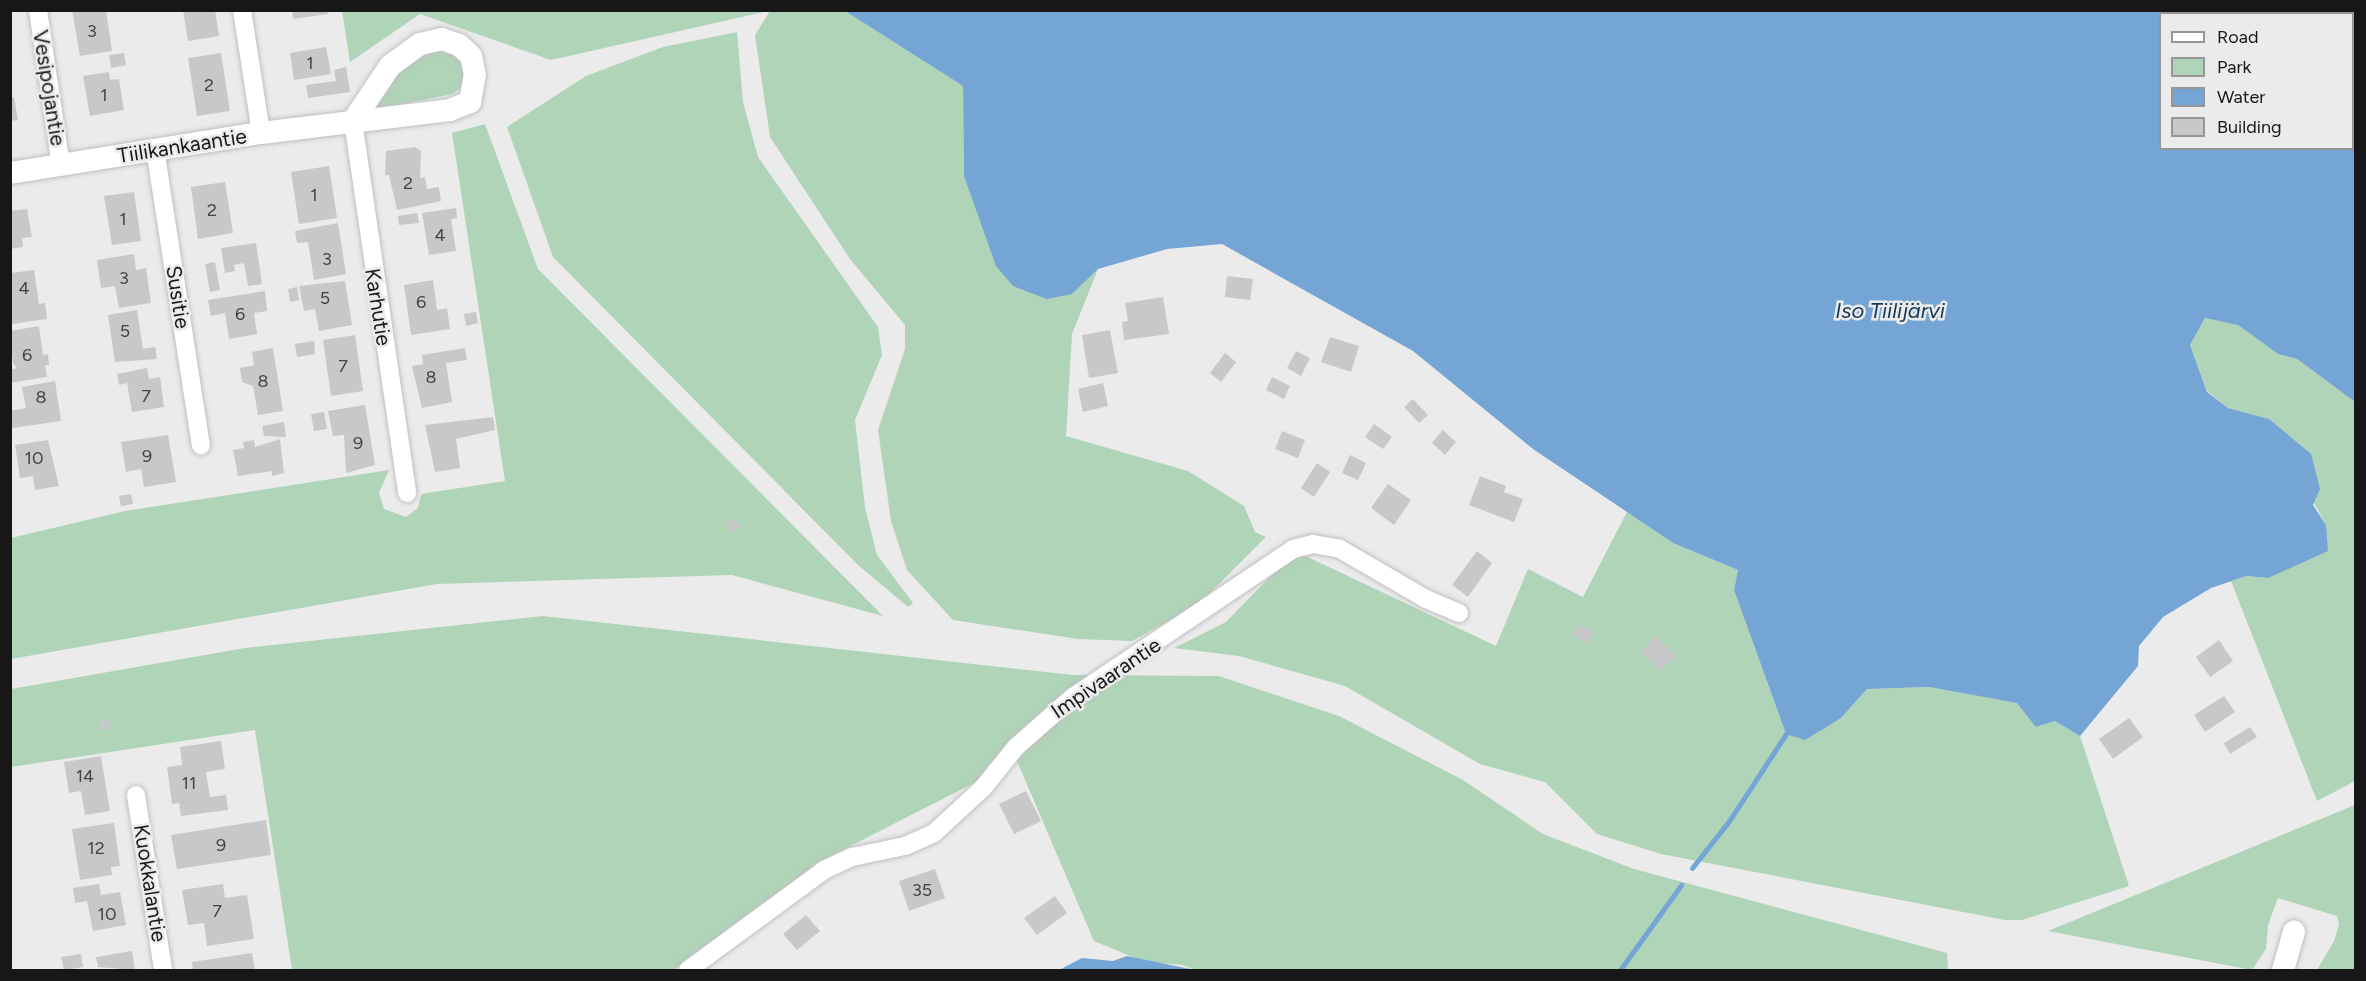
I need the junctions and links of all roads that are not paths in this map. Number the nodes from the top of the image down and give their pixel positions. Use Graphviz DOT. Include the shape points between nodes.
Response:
graph roads {
  1 [pos="38,10"];
  2 [pos="242,10"];
  3 [pos="353,121"];
  4 [pos="261,133"];
  5 [pos="155,149"];
  6 [pos="61,165"];
  7 [pos="10,173"];
  8 [pos="201,445"];
  9 [pos="408,493"];
  10 [pos="1459,613"];
  11 [pos="136,795"];
  12 [pos="2294,932"];
  13 [pos="163,970"];
  14 [pos="688,970"];
  15 [pos="2283,970"];
  1 -- 6 [label="street, Vesipojantie"];
  2 -- 4 [label="street"];
  3 -- 3 [label="street, Tiilikankaantie" via="450,110 470,102 475,75 471,56 459,45 442,39 420,44 390,66"];
  3 -- 4 [label="street, Tiilikankaantie"];
  3 -- 9 [label="street, Karhutie"];
  4 -- 5 [label="street, Tiilikankaantie"];
  5 -- 6 [label="street, Tiilikankaantie"];
  5 -- 8 [label="street, Susitie"];
  6 -- 7 [label="street, Tiilikankaantie"];
  10 -- 14 [label="street, Impivaarantie" via="1426,599 1340,549 1313,544 1293,549 1073,697 1016,747 983,788 934,833 905,846 852,857 824,870"];
  11 -- 13 [label="street, Kuokkalantie"];
  12 -- 15 [label="street"];
}
